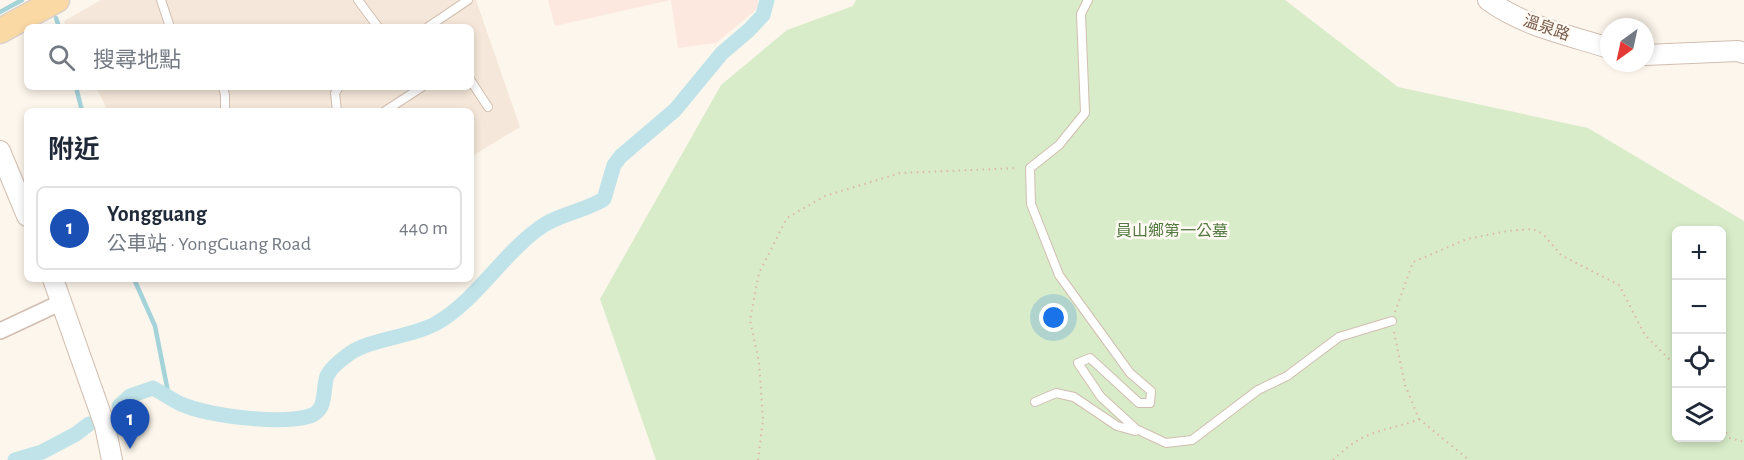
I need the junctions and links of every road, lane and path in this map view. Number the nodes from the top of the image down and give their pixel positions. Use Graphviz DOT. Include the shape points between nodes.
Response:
graph roads {
  1 [pos="57,0"];
  2 [pos="161,0"];
  3 [pos="358,0"];
  4 [pos="468,0"];
  5 [pos="1088,0"];
  6 [pos="1488,0"];
  7 [pos="169,24"];
  8 [pos="376,24"];
  9 [pos="435,24"];
  10 [pos="0,32"];
  11 [pos="1600,45"];
  12 [pos="1744,53"];
  13 [pos="1654,55"];
  14 [pos="474,86"];
  15 [pos="223,90"];
  16 [pos="337,90"];
  17 [pos="417,90"];
  18 [pos="488,107"];
  19 [pos="225,108"];
  20 [pos="337,108"];
  21 [pos="390,108"];
  22 [pos="0,151"];
  23 [pos="1030,168"];
  24 [pos="24,209"];
  25 [pos="54,282"];
  26 [pos="62,302"];
  27 [pos="1392,321"];
  28 [pos="0,332"];
  29 [pos="1672,361"];
  30 [pos="1035,402"];
  31 [pos="1419,419"];
  32 [pos="1726,433"];
  33 [pos="1148,435"];
  34 [pos="1744,442"];
  35 [pos="112,460"];
  36 [pos="758,460"];
  37 [pos="1333,460"];
  38 [pos="1469,460"];
  1 -- 10 [label="main road"];
  2 -- 7 [label="lane"];
  3 -- 8 [label="lane"];
  4 -- 9 [label="lane"];
  5 -- 23 [label="lane" via="1081,14 1085,113 1059,145"];
  6 -- 11 [label="street, 溫泉路" via="1504,12"];
  12 -- 13 [label="street"];
  14 -- 18 [label="lane"];
  15 -- 19 [label="lane"];
  16 -- 20 [label="lane"];
  17 -- 21 [label="lane"];
  22 -- 24 [label="street"];
  23 -- 33 [label="lane" via="1031,204 1059,275 1130,373 1151,391 1150,403 1139,403 1090,358 1078,363 1101,397"];
  23 -- 36 [label="path" via="900,173 825,196 787,218 759,273 750,321 759,362 763,420"];
  25 -- 26 [label="street"];
  26 -- 28 [label="street"];
  26 -- 35 [label="street" via="102,418"];
  27 -- 29 [label="path" via="1413,262 1467,240 1533,229 1543,234 1561,255 1619,285 1645,335"];
  27 -- 31 [label="path" via="1405,385"];
  27 -- 33 [label="lane" via="1338,338 1287,376 1258,390 1192,440 1166,443"];
  30 -- 33 [label="lane" via="1056,393 1074,398 1117,426"];
  31 -- 37 [label="path" via="1369,435"];
  31 -- 38 [label="path"];
  32 -- 34 [label="path"];
}
